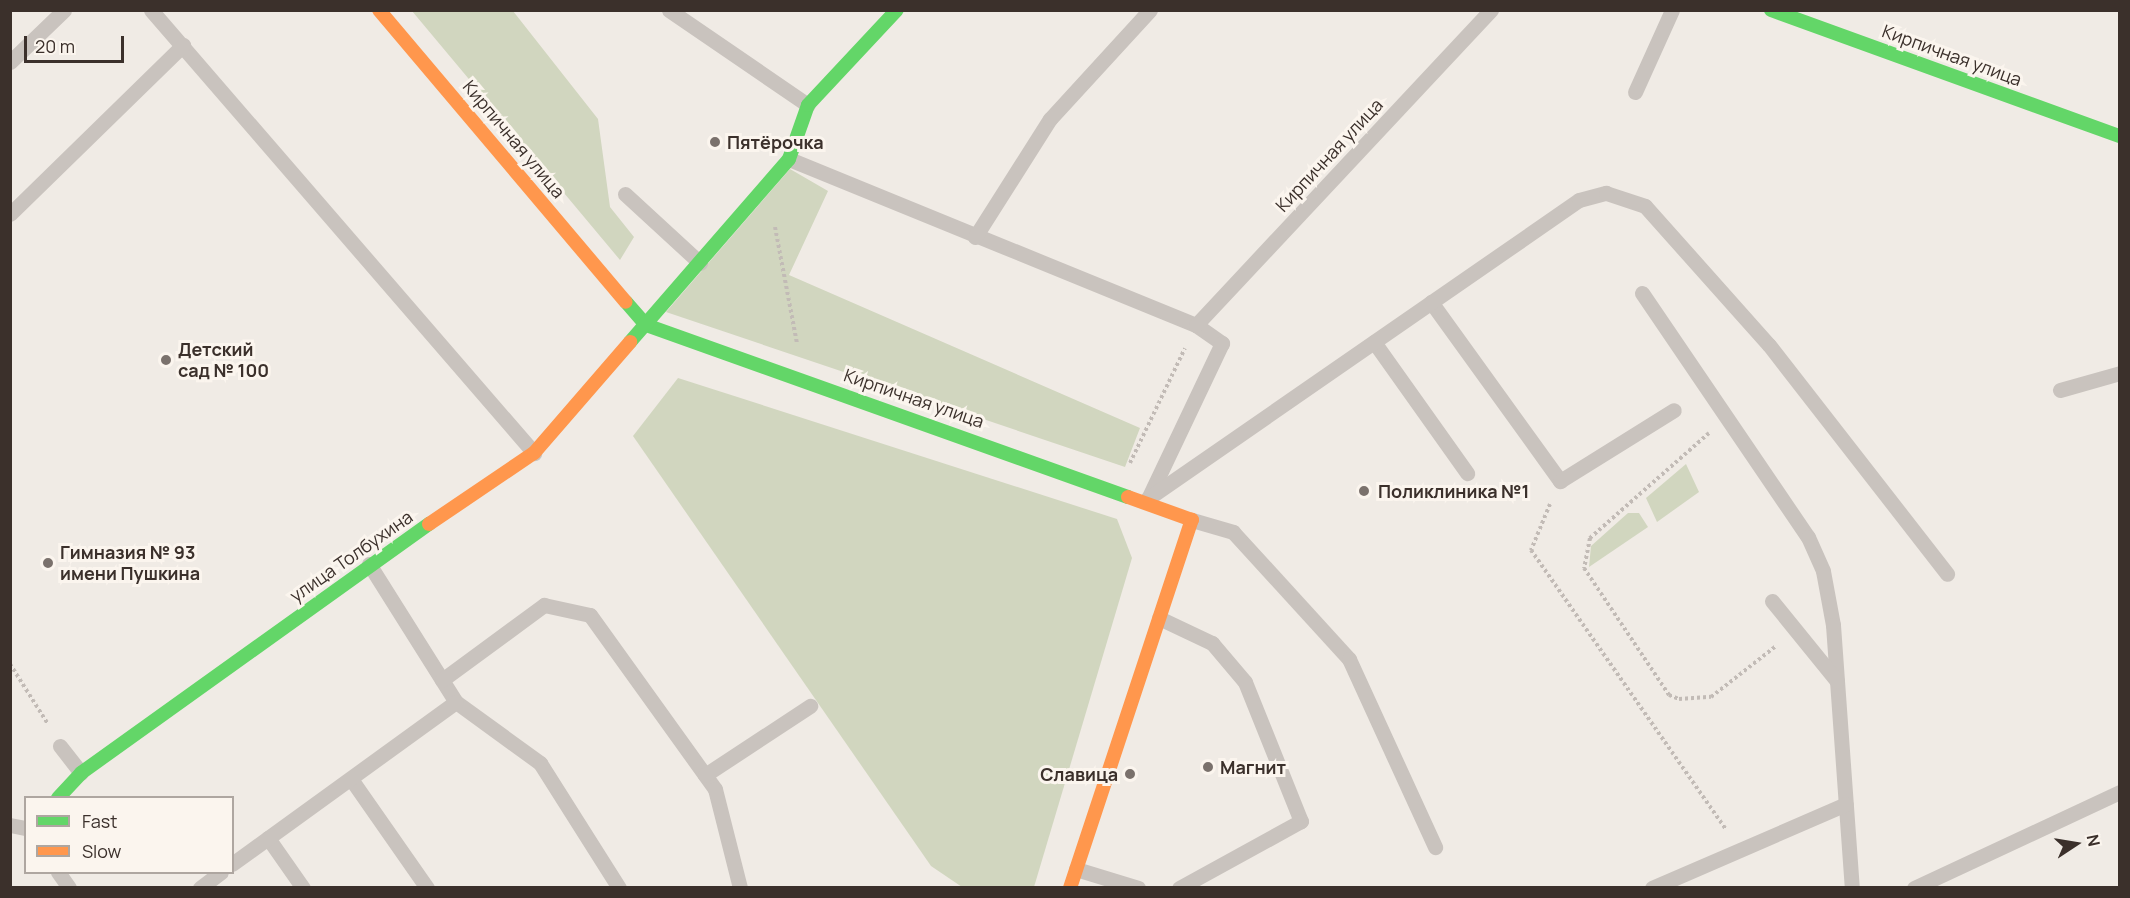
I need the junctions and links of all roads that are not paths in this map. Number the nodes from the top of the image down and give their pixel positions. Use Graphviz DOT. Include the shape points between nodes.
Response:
graph roads {
  1 [pos="64,10"];
  2 [pos="150,10"];
  3 [pos="380,10"];
  4 [pos="669,10"];
  5 [pos="897,10"];
  6 [pos="1150,10"];
  7 [pos="1491,10"];
  8 [pos="1672,10"];
  9 [pos="1772,10"];
  10 [pos="183,45"];
  11 [pos="10,62"];
  12 [pos="1635,92"];
  13 [pos="808,105"];
  14 [pos="2120,136"];
  15 [pos="789,159"];
  16 [pos="625,194"];
  17 [pos="10,214"];
  18 [pos="975,237"];
  19 [pos="700,263"];
  20 [pos="1642,293"];
  21 [pos="1431,302"];
  22 [pos="646,325"];
  23 [pos="1196,325"];
  24 [pos="1374,342"];
  25 [pos="2120,373"];
  26 [pos="2060,390"];
  27 [pos="1674,410"];
  28 [pos="534,453"];
  29 [pos="1467,473"];
  30 [pos="1147,499"];
  31 [pos="1192,520"];
  32 [pos="369,564"];
  33 [pos="1947,574"];
  34 [pos="1772,601"];
  35 [pos="1159,618"];
  36 [pos="442,680"];
  37 [pos="1837,681"];
  38 [pos="456,702"];
  39 [pos="810,706"];
  40 [pos="60,746"];
  41 [pos="81,774"];
  42 [pos="705,775"];
  43 [pos="351,779"];
  44 [pos="2120,792"];
  45 [pos="60,796"];
  46 [pos="1846,804"];
  47 [pos="268,838"];
  48 [pos="1435,847"];
  49 [pos="234,863"];
  50 [pos="1076,869"];
  51 [pos="59,874"];
  52 [pos="220,874"];
  53 [pos="69,888"];
  54 [pos="200,888"];
  55 [pos="303,888"];
  56 [pos="427,888"];
  57 [pos="619,888"];
  58 [pos="740,888"];
  59 [pos="1070,888"];
  60 [pos="1138,888"];
  61 [pos="1179,888"];
  62 [pos="1652,888"];
  63 [pos="1852,888"];
  64 [pos="1914,888"];
  1 -- 11 [label="lane"];
  2 -- 10 [label="lane"];
  3 -- 22 [label="street, Кирпичная улица"];
  4 -- 13 [label="lane"];
  5 -- 13 [label="street"];
  6 -- 18 [label="lane" via="1050,119"];
  7 -- 23 [label="lane, Кирпичная улица"];
  8 -- 12 [label="lane"];
  9 -- 14 [label="street, Кирпичная улица"];
  10 -- 17 [label="lane"];
  10 -- 28 [label="lane"];
  13 -- 15 [label="street"];
  15 -- 18 [label="lane"];
  15 -- 19 [label="street, улица Толбухина"];
  16 -- 19 [label="lane"];
  18 -- 23 [label="lane"];
  19 -- 22 [label="street, улица Толбухина"];
  20 -- 37 [label="lane" via="1816,553 1831,604"];
  21 -- 24 [label="lane"];
  21 -- 27 [label="lane" via="1560,481"];
  21 -- 33 [label="lane" via="1579,200 1606,193 1633,199 1769,345"];
  22 -- 28 [label="street, улица Толбухина"];
  22 -- 30 [label="street, Кирпичная улица"];
  23 -- 30 [label="lane" via="1222,343"];
  24 -- 29 [label="lane"];
  24 -- 30 [label="lane"];
  25 -- 26 [label="lane"];
  28 -- 32 [label="street, улица Толбухина"];
  30 -- 31 [label="street, Кирпичная улица"];
  31 -- 35 [label="street"];
  31 -- 48 [label="lane" via="1233,532 1349,659"];
  32 -- 36 [label="lane"];
  32 -- 41 [label="street, улица Толбухина"];
  34 -- 37 [label="lane" via="1793,632"];
  35 -- 50 [label="street"];
  35 -- 61 [label="lane" via="1212,643 1245,682 1301,821"];
  36 -- 38 [label="lane"];
  36 -- 42 [label="lane" via="544,605 590,615"];
  37 -- 46 [label="lane"];
  38 -- 43 [label="lane"];
  38 -- 57 [label="lane" via="540,764"];
  39 -- 42 [label="lane"];
  40 -- 41 [label="lane"];
  41 -- 45 [label="street, улица Толбухина"];
  42 -- 58 [label="lane" via="715,789"];
  43 -- 47 [label="lane"];
  43 -- 56 [label="lane"];
  44 -- 64 [label="lane"];
  46 -- 62 [label="lane"];
  46 -- 63 [label="lane"];
  47 -- 49 [label="lane"];
  47 -- 55 [label="lane"];
  50 -- 59 [label="street"];
  50 -- 60 [label="lane"];
  51 -- 53 [label="lane"];
  52 -- 54 [label="lane"];
}
